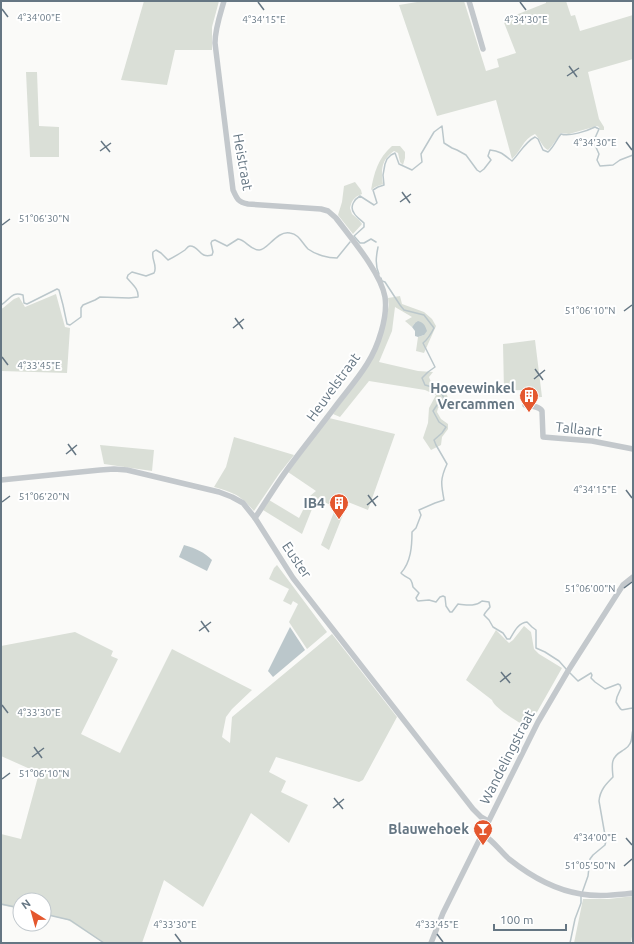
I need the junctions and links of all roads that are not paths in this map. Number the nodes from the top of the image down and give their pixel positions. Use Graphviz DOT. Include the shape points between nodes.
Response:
graph roads {
  1 [pos="224,1"];
  2 [pos="469,1"];
  3 [pos="483,50"];
  4 [pos="352,239"];
  5 [pos="525,405"];
  6 [pos="633,449"];
  7 [pos="1,480"];
  8 [pos="255,518"];
  9 [pos="633,577"];
  10 [pos="488,821"];
  11 [pos="482,834"];
  12 [pos="633,893"];
  13 [pos="432,943"];
  1 -- 4 [label="street, Heistraat" via="215,43 236,199 248,204 328,211"];
  2 -- 3 [label="street"];
  4 -- 8 [label="street, Heuvelstraat" via="368,260 381,285 386,310 383,325 368,363 291,464"];
  5 -- 6 [label="street, Tallaart" via="537,407 542,411 543,437 592,441"];
  7 -- 8 [label="street, Euster" via="100,470 127,470 219,492 243,503"];
  8 -- 10 [label="street, Euster" via="293,578 473,809"];
  9 -- 10 [label="street, Wandelingstraat" via="623,585 568,671 538,722"];
  10 -- 11 [label="street, Wandelingstraat"];
  11 -- 12 [label="street" via="519,866 561,888 599,896"];
  11 -- 13 [label="street, Wandelingstraat" via="443,912"];
}
